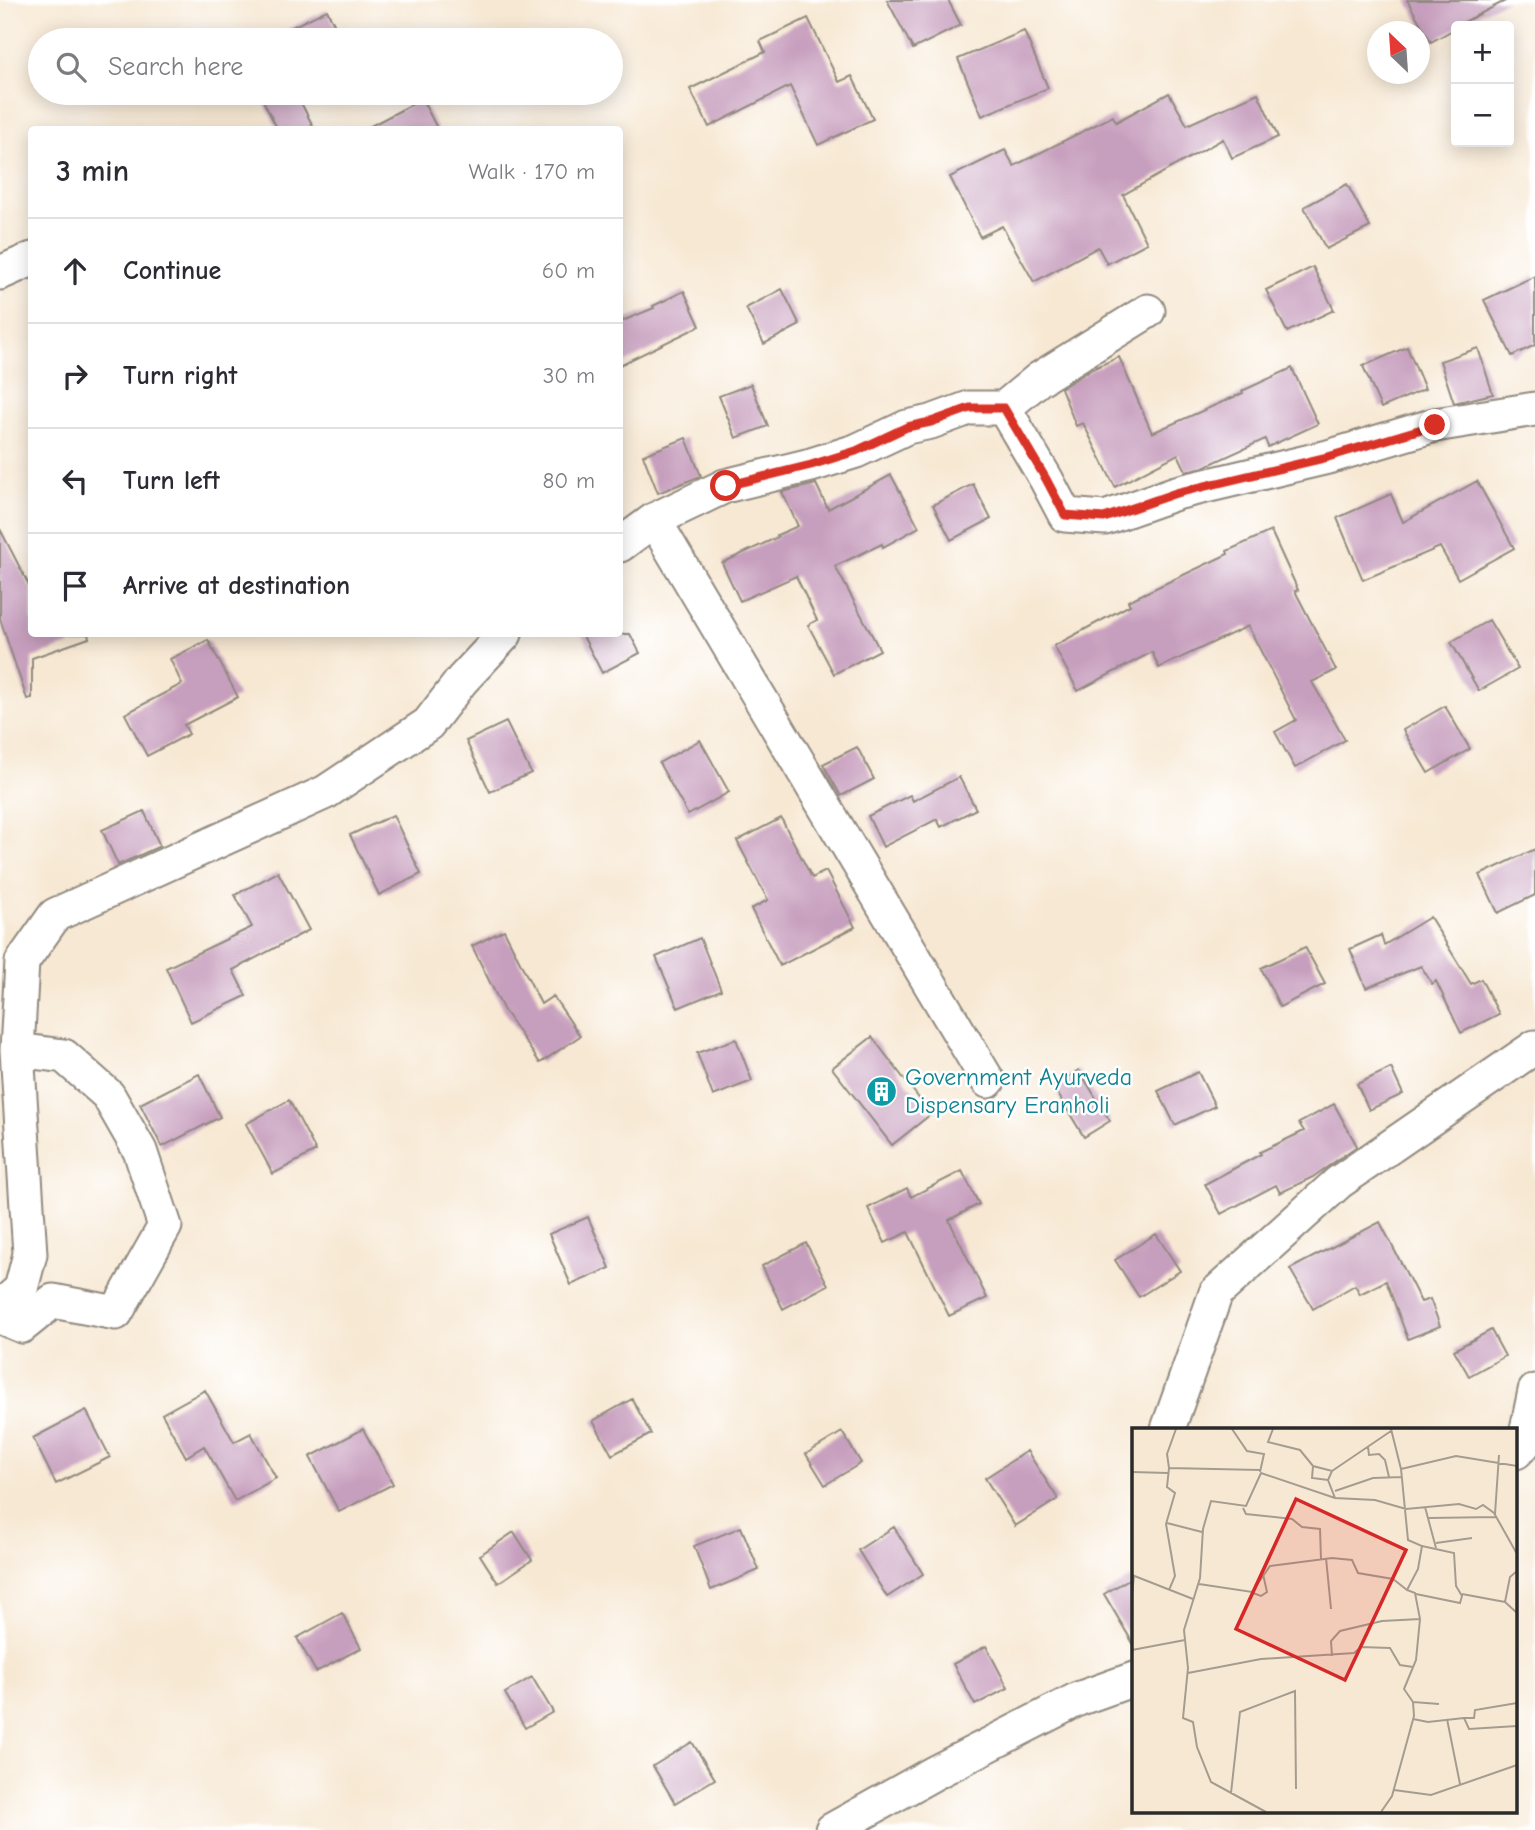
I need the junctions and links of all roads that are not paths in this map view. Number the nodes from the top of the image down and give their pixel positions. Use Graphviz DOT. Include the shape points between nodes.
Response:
graph roads {
  1 [pos="28,261"];
  2 [pos="0,272"];
  3 [pos="1148,311"];
  4 [pos="1004,408"];
  5 [pos="1535,409"];
  6 [pos="654,520"];
  7 [pos="623,543"];
  8 [pos="502,637"];
  9 [pos="1535,1046"];
  10 [pos="17,1050"];
  11 [pos="988,1081"];
  12 [pos="0,1307"];
  13 [pos="0,1317"];
  14 [pos="1535,1391"];
  15 [pos="1168,1428"];
  16 [pos="1518,1450"];
  17 [pos="1132,1680"];
  18 [pos="832,1830"];
  1 -- 2 [label="street"];
  3 -- 4 [label="street" via="1039,379"];
  4 -- 5 [label="street" via="1065,515 1104,518 1176,493 1328,457 1435,425"];
  4 -- 6 [label="street" via="970,408 907,427 856,451 726,486"];
  6 -- 7 [label="street"];
  6 -- 11 [label="street"];
  8 -- 10 [label="street" via="428,724 326,792 55,915 22,962"];
  9 -- 15 [label="street" via="1339,1182 1216,1293"];
  10 -- 12 [label="street" via="30,1254 20,1289"];
  10 -- 13 [label="street" via="64,1056 108,1095 140,1151 165,1226 117,1313 53,1301 22,1326"];
  14 -- 16 [label="street" via="1524,1444"];
  17 -- 18 [label="street" via="1078,1699"];
}
